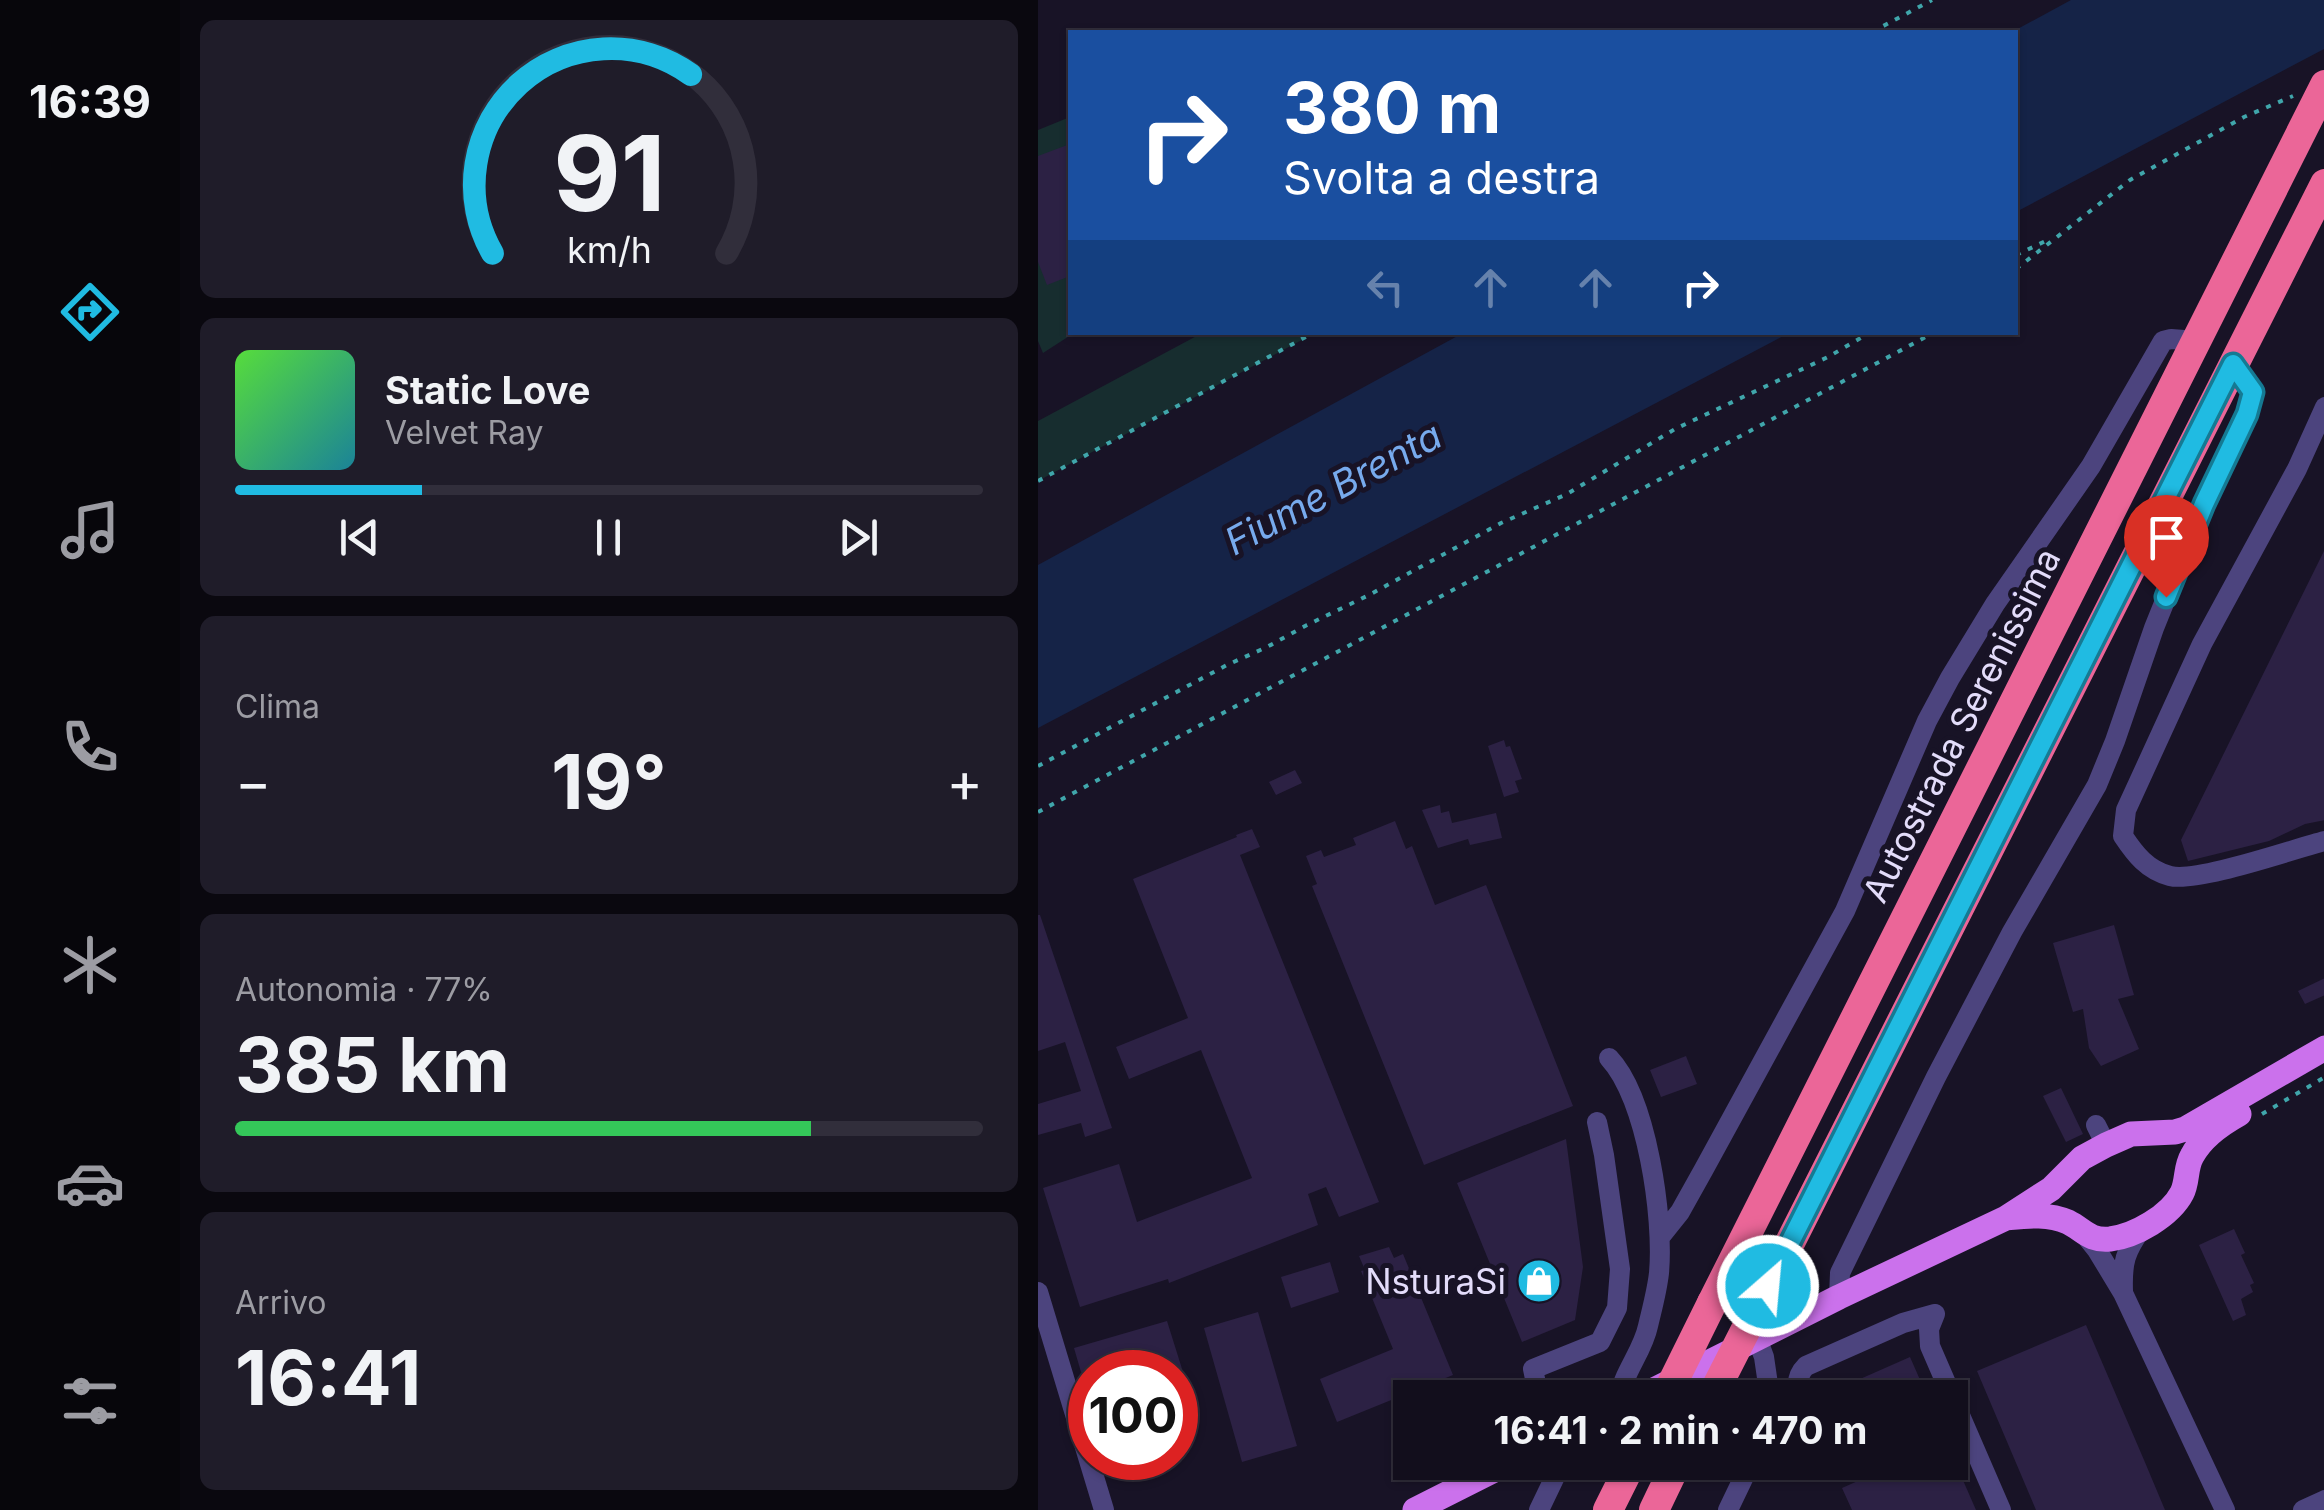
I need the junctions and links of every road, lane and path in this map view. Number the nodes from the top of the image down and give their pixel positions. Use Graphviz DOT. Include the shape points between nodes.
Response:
graph roads {
  1 [pos="1932,0"];
  2 [pos="1876,30"];
  3 [pos="2324,85"];
  4 [pos="2292,96"];
  5 [pos="2324,184"];
  6 [pos="2059,235"];
  7 [pos="2018,254"];
  8 [pos="2018,267"];
  9 [pos="1309,335"];
  10 [pos="1866,335"];
  11 [pos="1930,335"];
  12 [pos="2197,340"];
  13 [pos="2233,364"];
  14 [pos="2324,408"];
  15 [pos="1038,481"];
  16 [pos="1038,766"];
  17 [pos="1038,812"];
  18 [pos="2324,841"];
  19 [pos="2324,1048"];
  20 [pos="1608,1058"];
  21 [pos="2324,1066"];
  22 [pos="2324,1078"];
  23 [pos="2250,1120"];
  24 [pos="1597,1122"];
  25 [pos="2153,1133"];
  26 [pos="2186,1170"];
  27 [pos="2069,1171"];
  28 [pos="2006,1218"];
  29 [pos="2142,1228"];
  30 [pos="2077,1229"];
  31 [pos="1660,1237"];
  32 [pos="1038,1292"];
  33 [pos="2123,1294"];
  34 [pos="1840,1296"];
  35 [pos="1756,1338"];
  36 [pos="1535,1380"];
  37 [pos="1625,1380"];
  38 [pos="1673,1380"];
  39 [pos="1674,1380"];
  40 [pos="1719,1380"];
  41 [pos="1767,1380"];
  42 [pos="1798,1380"];
  43 [pos="1945,1380"];
  44 [pos="1968,1433"];
  45 [pos="1475,1480"];
  46 [pos="1553,1480"];
  47 [pos="1624,1480"];
  48 [pos="1669,1480"];
  49 [pos="1742,1480"];
  50 [pos="2324,1500"];
  51 [pos="1104,1510"];
  52 [pos="1416,1510"];
  53 [pos="1539,1510"];
  54 [pos="1608,1510"];
  55 [pos="1654,1510"];
  56 [pos="1728,1510"];
  57 [pos="2002,1510"];
  58 [pos="2225,1510"];
  59 [pos="2303,1510"];
  1 -- 2 [label="path"];
  3 -- 12 [label="highway, Autostrada Serenissima"];
  4 -- 6 [label="path" via="2130,180"];
  5 -- 13 [label="highway"];
  6 -- 7 [label="path"];
  6 -- 8 [label="path"];
  9 -- 15 [label="path"];
  10 -- 16 [label="path"];
  11 -- 17 [label="path"];
  12 -- 31 [label="street" via="2163,341 2090,466 1950,678 1846,911"];
  12 -- 39 [label="highway, Autostrada Serenissima, bridge"];
  13 -- 34 [label="street" via="2253,392 2247,414 2154,628 2116,741 1936,1077 1840,1273"];
  13 -- 40 [label="highway, bridge"];
  14 -- 18 [label="street" via="2202,644 2126,810 2122,836 2139,860 2170,876 2194,877"];
  19 -- 25 [label="main road" via="2185,1129"];
  20 -- 31 [label="street" via="1624,1077 1638,1115 1656,1186"];
  21 -- 26 [label="main road" via="2214,1131"];
  22 -- 23 [label="path"];
  24 -- 36 [label="street" via="1620,1269 1617,1308 1600,1342 1533,1369"];
  25 -- 26 [label="main road" via="2170,1141"];
  25 -- 27 [label="main road" via="2101,1135"];
  26 -- 29 [label="main road" via="2174,1204"];
  27 -- 28 [label="main road"];
  27 -- 30 [label="main road" via="2060,1198"];
  28 -- 30 [label="main road" via="2040,1216"];
  28 -- 34 [label="main road"];
  29 -- 30 [label="main road" via="2110,1239"];
  29 -- 33 [label="street" via="2123,1259"];
  30 -- 33 [label="street"];
  31 -- 37 [label="street" via="1647,1332"];
  32 -- 51 [label="street"];
  33 -- 58 [label="street"];
  34 -- 35 [label="main road"];
  35 -- 38 [label="main road"];
  35 -- 41 [label="street"];
  42 -- 43 [label="street" via="1806,1366 1935,1314 1930,1346"];
  44 -- 57 [label="street"];
  45 -- 52 [label="main road"];
  46 -- 53 [label="street"];
  47 -- 54 [label="highway"];
  48 -- 55 [label="highway"];
  49 -- 56 [label="street"];
  50 -- 59 [label="street"];
}
